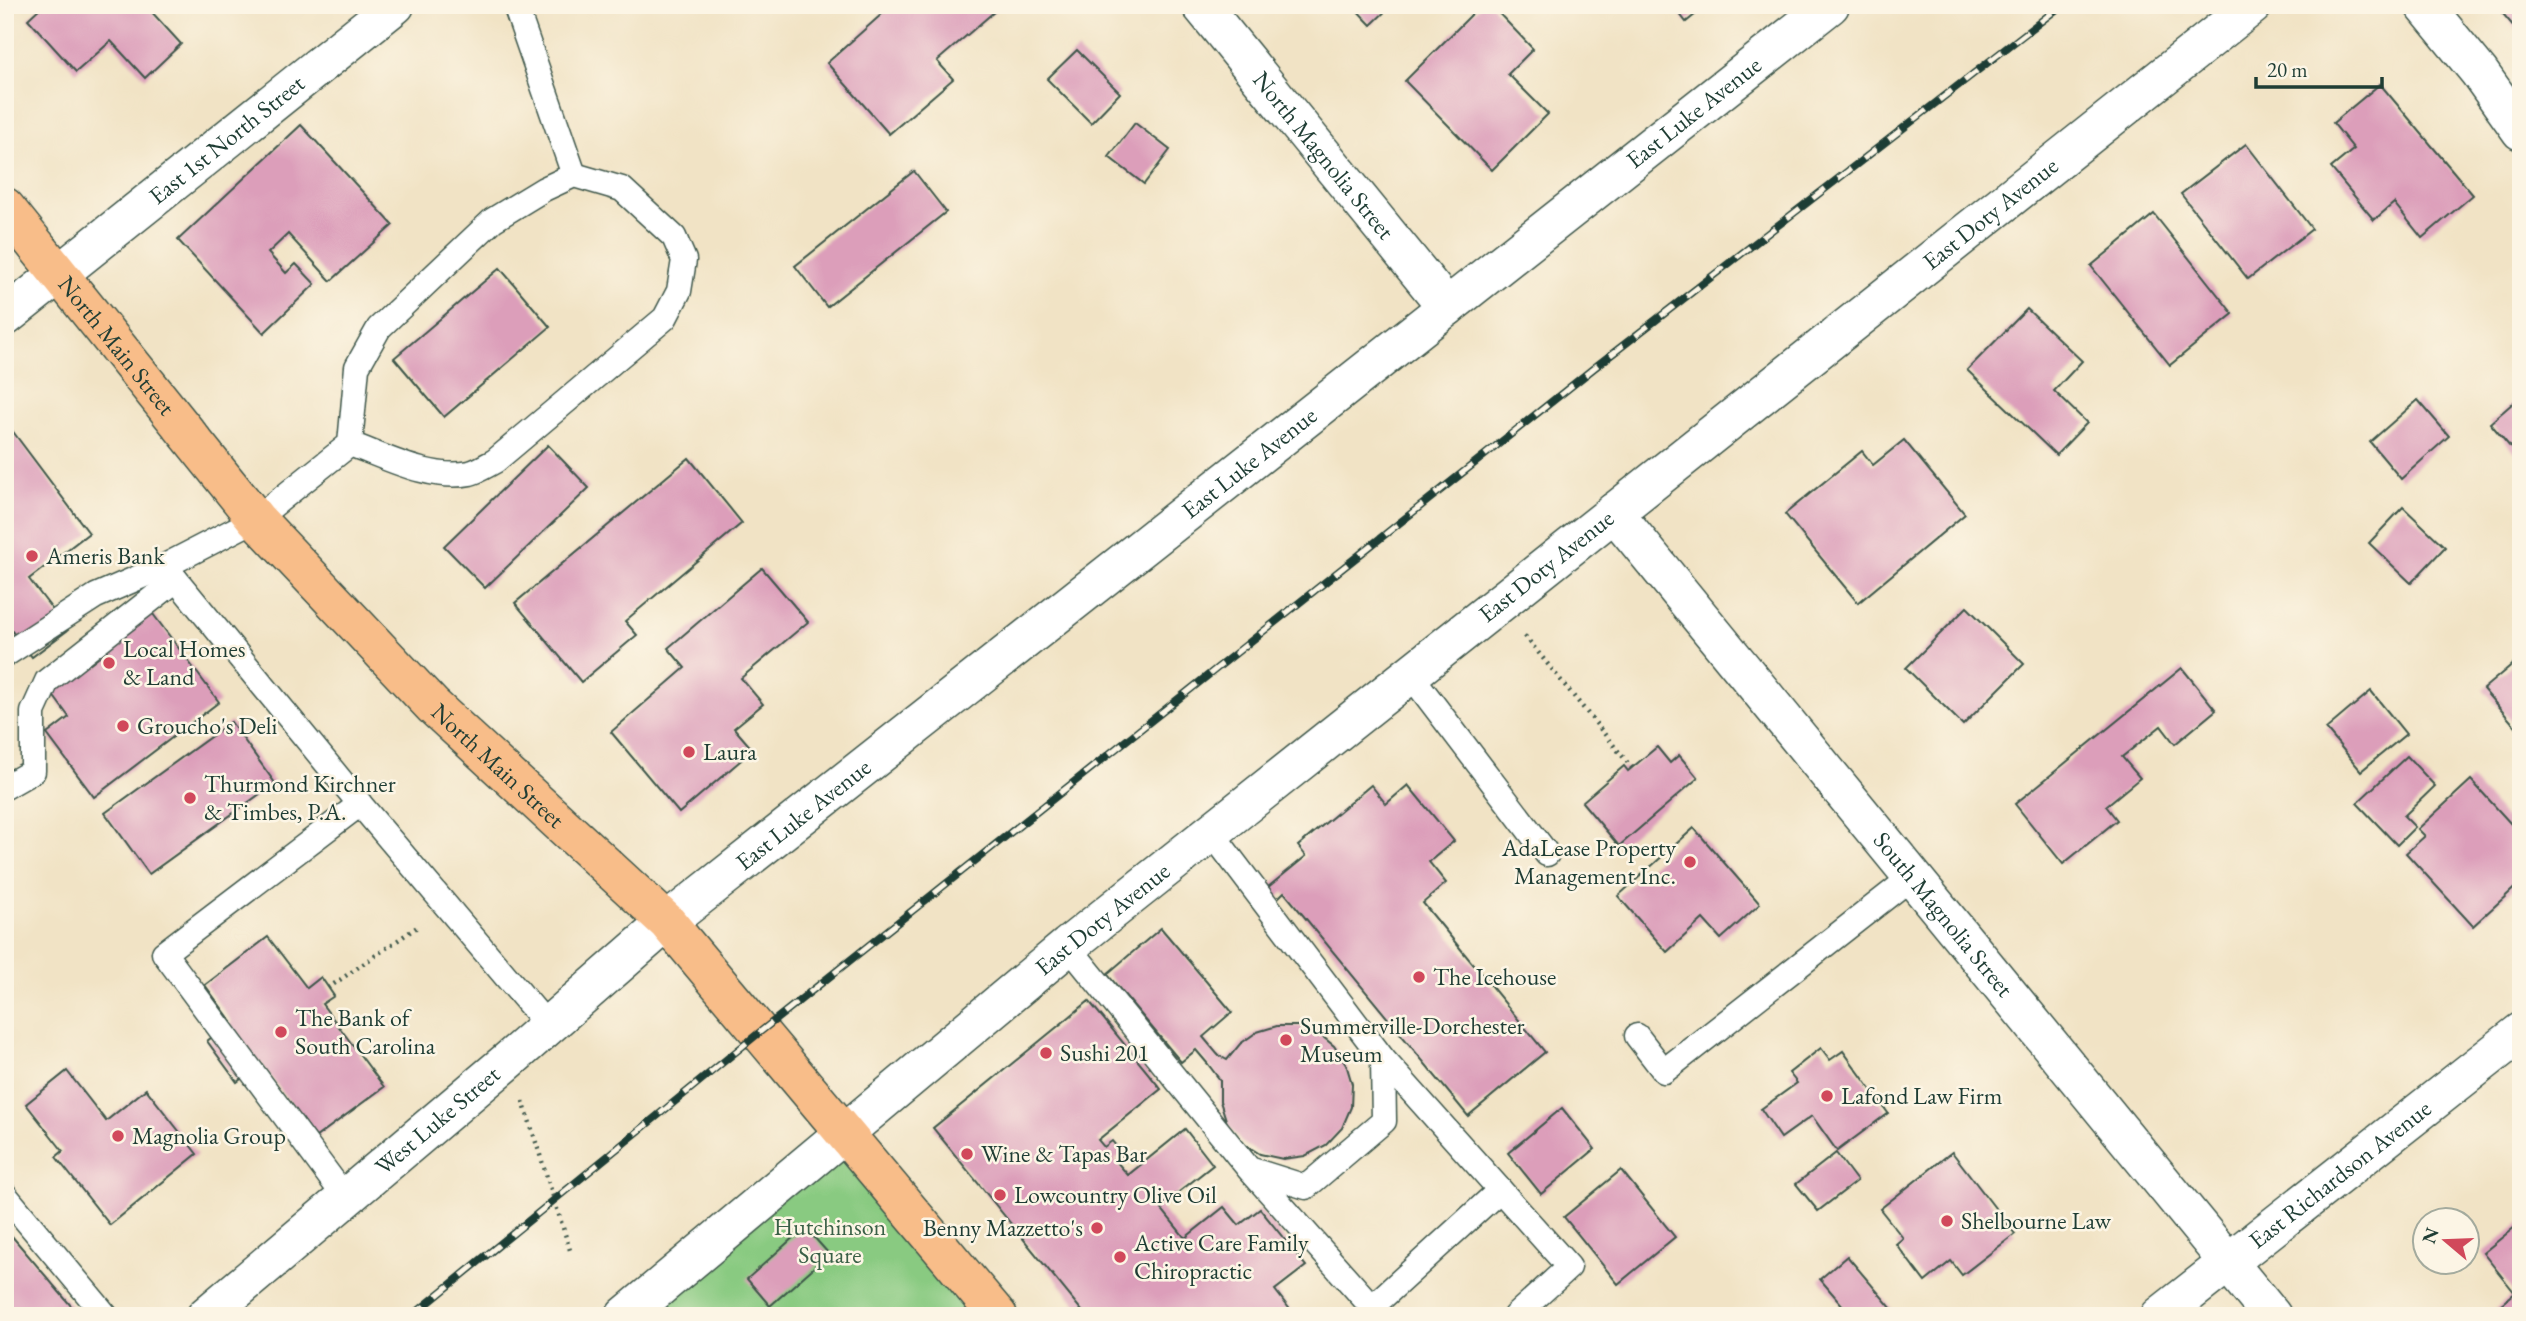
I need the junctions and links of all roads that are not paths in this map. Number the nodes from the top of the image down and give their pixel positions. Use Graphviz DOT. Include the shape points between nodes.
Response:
graph roads {
  1 [pos="395,5"];
  2 [pos="515,5"];
  3 [pos="1201,5"];
  4 [pos="1830,5"];
  5 [pos="2253,5"];
  6 [pos="2424,5"];
  7 [pos="2521,131"];
  8 [pos="574,175"];
  9 [pos="5,207"];
  10 [pos="60,275"];
  11 [pos="1447,307"];
  12 [pos="5,317"];
  13 [pos="350,444"];
  14 [pos="1614,512"];
  15 [pos="256,519"];
  16 [pos="171,573"];
  17 [pos="5,654"];
  18 [pos="1410,674"];
  19 [pos="5,787"];
  20 [pos="360,804"];
  21 [pos="1210,832"];
  22 [pos="1547,854"];
  23 [pos="1913,876"];
  24 [pos="667,922"];
  25 [pos="1068,946"];
  26 [pos="548,1026"];
  27 [pos="2521,1032"];
  28 [pos="1637,1036"];
  29 [pos="1383,1059"];
  30 [pos="843,1131"];
  31 [pos="1249,1169"];
  32 [pos="1500,1190"];
  33 [pos="5,1195"];
  34 [pos="345,1197"];
  35 [pos="2229,1262"];
  36 [pos="650,1308"];
  37 [pos="1376,1311"];
  38 [pos="106,1316"];
  39 [pos="206,1316"];
  40 [pos="998,1316"];
  41 [pos="1515,1316"];
  42 [pos="2160,1316"];
  43 [pos="2272,1316"];
  1 -- 10 [label="street, East 1st North Street"];
  2 -- 8 [label="lane"];
  3 -- 11 [label="street, North Magnolia Street"];
  4 -- 11 [label="street, East Luke Avenue"];
  5 -- 14 [label="street, East Doty Avenue"];
  6 -- 7 [label="street"];
  8 -- 13 [label="lane" via="493,220 379,328 357,367"];
  8 -- 13 [label="lane" via="622,189 674,237 684,260 679,291 665,318 495,461 471,473 444,474"];
  9 -- 10 [label="main road, North Main Street"];
  10 -- 12 [label="street, East 1st North Street"];
  10 -- 15 [label="main road, North Main Street"];
  11 -- 24 [label="street, East Luke Avenue"];
  13 -- 15 [label="lane"];
  14 -- 18 [label="street, East Doty Avenue"];
  14 -- 23 [label="street, South Magnolia Street"];
  15 -- 16 [label="lane"];
  15 -- 24 [label="main road, North Main Street" via="433,706"];
  16 -- 17 [label="lane" via="96,596"];
  16 -- 19 [label="lane" via="47,681 33,712 33,771"];
  16 -- 20 [label="lane"];
  18 -- 21 [label="street, East Doty Avenue"];
  18 -- 22 [label="lane"];
  20 -- 26 [label="lane"];
  20 -- 34 [label="lane" via="164,953"];
  21 -- 25 [label="street, East Doty Avenue"];
  21 -- 29 [label="lane"];
  23 -- 28 [label="lane" via="1664,1071"];
  23 -- 35 [label="street, South Magnolia Street"];
  24 -- 26 [label="street, West Luke Street"];
  24 -- 30 [label="main road, North Main Street"];
  25 -- 30 [label="street, East Doty Avenue"];
  25 -- 31 [label="lane"];
  26 -- 34 [label="street, West Luke Street"];
  27 -- 35 [label="street, East Richardson Avenue"];
  29 -- 31 [label="lane" via="1384,1121 1306,1187"];
  29 -- 32 [label="lane"];
  30 -- 36 [label="street, East Doty Avenue"];
  30 -- 40 [label="main road, North Main Street"];
  31 -- 37 [label="lane"];
  32 -- 37 [label="lane"];
  32 -- 41 [label="lane" via="1569,1267"];
  33 -- 38 [label="lane"];
  34 -- 39 [label="street, West Luke Street"];
  35 -- 42 [label="street, East Richardson Avenue"];
  35 -- 43 [label="street, South Magnolia Street"];
}
